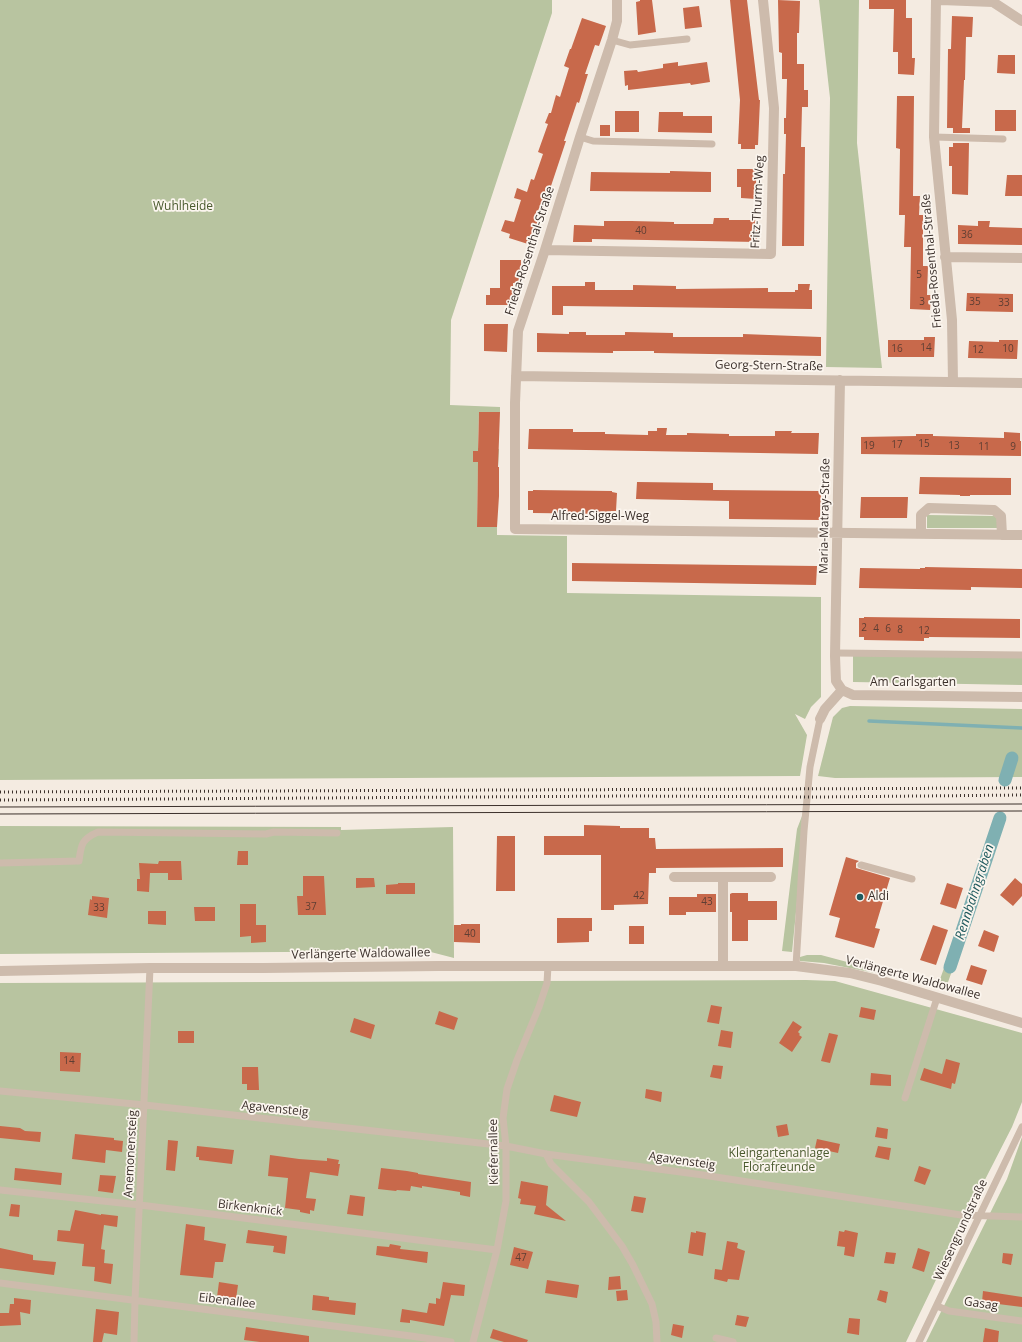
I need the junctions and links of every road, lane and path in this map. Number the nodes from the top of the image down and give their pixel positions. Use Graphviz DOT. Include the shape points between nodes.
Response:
graph roads {
  1 [pos="617,0"];
  2 [pos="763,0"];
  3 [pos="936,0"];
  4 [pos="941,0"];
  5 [pos="1022,21"];
  6 [pos="687,39"];
  7 [pos="612,40"];
  8 [pos="580,137"];
  9 [pos="934,137"];
  10 [pos="1003,139"];
  11 [pos="712,144"];
  12 [pos="545,250"];
  13 [pos="945,257"];
  14 [pos="1022,258"];
  15 [pos="516,376"];
  16 [pos="840,380"];
  17 [pos="953,382"];
  18 [pos="1022,383"];
  19 [pos="838,533"];
  20 [pos="921,534"];
  21 [pos="1002,535"];
  22 [pos="1022,536"];
  23 [pos="836,653"];
  24 [pos="1022,655"];
  25 [pos="842,690"];
  26 [pos="1022,697"];
  27 [pos="820,719"];
  28 [pos="337,833"];
  29 [pos="0,863"];
  30 [pos="861,865"];
  31 [pos="674,877"];
  32 [pos="723,877"];
  33 [pos="771,877"];
  34 [pos="912,880"];
  35 [pos="723,965"];
  36 [pos="548,966"];
  37 [pos="796,966"];
  38 [pos="150,968"];
  39 [pos="0,971"];
  40 [pos="937,998"];
  41 [pos="1022,1022"];
  42 [pos="0,1091"];
  43 [pos="905,1098"];
  44 [pos="144,1105"];
  45 [pos="1022,1128"];
  46 [pos="506,1146"];
  47 [pos="546,1154"];
  48 [pos="0,1190"];
  49 [pos="140,1205"];
  50 [pos="981,1215"];
  51 [pos="1022,1217"];
  52 [pos="497,1250"];
  53 [pos="0,1283"];
  54 [pos="135,1300"];
  55 [pos="937,1306"];
  56 [pos="1022,1321"];
  57 [pos="716,1338"];
  58 [pos="134,1342"];
  59 [pos="451,1342"];
  60 [pos="473,1342"];
  61 [pos="657,1342"];
  62 [pos="733,1342"];
  63 [pos="920,1342"];
  1 -- 7 [label="street, Frieda-Rosenthal-Straße" via="617,20"];
  2 -- 12 [label="street, Fritz-Thurm-Weg" via="774,108 771,254"];
  3 -- 9 [label="street, Frieda-Rosenthal-Straße"];
  4 -- 5 [label="street" via="993,2"];
  6 -- 7 [label="lane" via="630,45"];
  7 -- 8 [label="street, Frieda-Rosenthal-Straße"];
  8 -- 11 [label="lane" via="593,141"];
  8 -- 12 [label="street, Frieda-Rosenthal-Straße"];
  9 -- 10 [label="lane"];
  9 -- 13 [label="street, Frieda-Rosenthal-Straße"];
  12 -- 15 [label="street, Frieda-Rosenthal-Straße" via="518,331"];
  13 -- 14 [label="street"];
  13 -- 17 [label="street, Frieda-Rosenthal-Straße" via="952,320"];
  15 -- 16 [label="street, Georg-Stern-Straße"];
  15 -- 19 [label="street, Alfred-Siggel-Weg" via="515,529"];
  16 -- 17 [label="street, Georg-Stern-Straße"];
  16 -- 19 [label="street, Maria-Matray-Straße"];
  17 -- 18 [label="street, Georg-Stern-Straße"];
  19 -- 20 [label="street"];
  19 -- 23 [label="street, Maria-Matray-Straße"];
  20 -- 21 [label="street"];
  20 -- 21 [label="street" via="921,515 928,508 936,508 994,510 1001,516"];
  21 -- 22 [label="street"];
  23 -- 24 [label="lane"];
  23 -- 25 [label="street, Maria-Matray-Straße" via="836,681"];
  25 -- 26 [label="street, Am Carlsgarten" via="853,695"];
  25 -- 27 [label="street" via="825,709"];
  27 -- 37 [label="lane" via="810,767"];
  28 -- 29 [label="lane" via="98,832 85,839 80,847 79,861"];
  30 -- 34 [label="lane"];
  31 -- 32 [label="street"];
  32 -- 33 [label="street"];
  32 -- 35 [label="street"];
  35 -- 36 [label="street, Verlängerte Waldowallee"];
  35 -- 37 [label="street, Verlängerte Waldowallee"];
  36 -- 38 [label="street, Verlängerte Waldowallee"];
  36 -- 46 [label="lane, Kiefernallee" via="547,984 507,1089 503,1118"];
  37 -- 40 [label="street, Verlängerte Waldowallee" via="850,973"];
  38 -- 39 [label="street, Verlängerte Waldowallee"];
  38 -- 44 [label="lane, Anemonensteig"];
  40 -- 41 [label="street, Verlängerte Waldowallee"];
  40 -- 43 [label="lane"];
  42 -- 44 [label="lane, Agavensteig"];
  44 -- 46 [label="lane, Agavensteig"];
  44 -- 49 [label="lane, Anemonensteig"];
  45 -- 50 [label="lane, Wiesengrundstraße"];
  46 -- 47 [label="lane, Agavensteig"];
  46 -- 52 [label="lane, Kiefernallee" via="506,1201"];
  47 -- 50 [label="lane, Agavensteig" via="703,1175 961,1215"];
  47 -- 61 [label="lane" via="551,1164 589,1202 622,1246 652,1304"];
  48 -- 49 [label="lane, Birkenknick"];
  49 -- 52 [label="lane, Birkenknick"];
  49 -- 54 [label="lane, Anemonensteig"];
  50 -- 51 [label="lane"];
  50 -- 55 [label="lane, Wiesengrundstraße"];
  52 -- 60 [label="lane, Kiefernallee"];
  53 -- 54 [label="lane, Eibenallee"];
  54 -- 58 [label="lane, Anemonensteig"];
  54 -- 59 [label="lane, Eibenallee"];
  55 -- 56 [label="lane, Gasag" via="949,1311"];
  55 -- 63 [label="lane, Wiesengrundstraße"];
  57 -- 62 [label="lane"];
}
